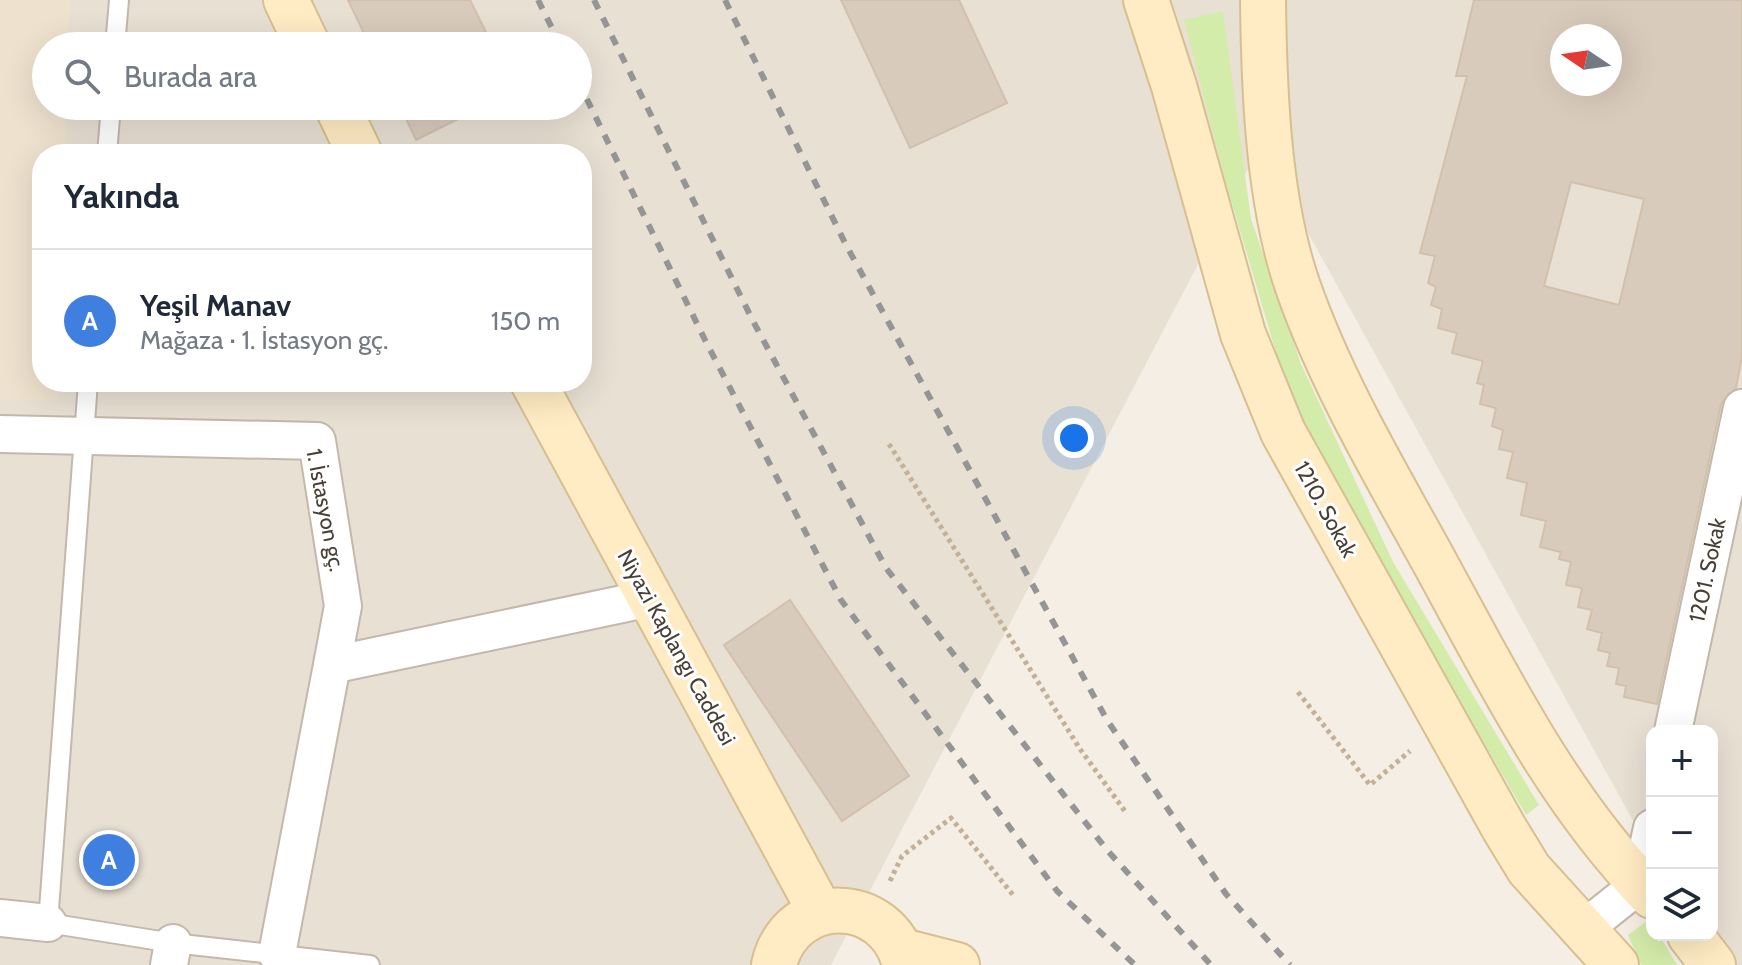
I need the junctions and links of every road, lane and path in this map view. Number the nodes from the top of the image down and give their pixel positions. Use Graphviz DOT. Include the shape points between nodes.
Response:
graph roads {
  1 [pos="119,0"];
  2 [pos="286,0"];
  3 [pos="1146,0"];
  4 [pos="1263,0"];
  5 [pos="116,32"];
  6 [pos="301,32"];
  7 [pos="110,120"];
  8 [pos="344,120"];
  9 [pos="108,144"];
  10 [pos="355,144"];
  11 [pos="87,392"];
  12 [pos="538,392"];
  13 [pos="1742,408"];
  14 [pos="0,434"];
  15 [pos="83,438"];
  16 [pos="889,444"];
  17 [pos="651,598"];
  18 [pos="332,665"];
  19 [pos="1298,692"];
  20 [pos="1674,725"];
  21 [pos="1370,785"];
  22 [pos="1127,814"];
  23 [pos="1646,890"];
  24 [pos="1013,895"];
  25 [pos="821,913"];
  26 [pos="872,917"];
  27 [pos="0,918"];
  28 [pos="48,923"];
  29 [pos="1586,927"];
  30 [pos="1695,941"];
  31 [pos="171,954"];
  32 [pos="277,954"];
  33 [pos="904,958"];
  34 [pos="370,965"];
  35 [pos="774,965"];
  36 [pos="957,965"];
  37 [pos="1616,965"];
  38 [pos="1713,965"];
  1 -- 5 [label="lane"];
  2 -- 6 [label="street"];
  3 -- 29 [label="street, 1210. Sokak" via="1243,334 1283,432 1529,869"];
  4 -- 23 [label="street" via="1264,101 1280,210 1303,299 1338,382 1507,698 1569,795"];
  7 -- 9 [label="lane"];
  8 -- 10 [label="street"];
  11 -- 15 [label="lane"];
  12 -- 17 [label="street, Niyazi Kaplangı Caddesi"];
  13 -- 20 [label="street, 1201. Sokak"];
  14 -- 15 [label="street"];
  15 -- 18 [label="street, 1. İstasyon gç." via="317,441 343,606"];
  15 -- 28 [label="lane"];
  16 -- 22 [label="path" via="1080,749"];
  17 -- 18 [label="street"];
  17 -- 25 [label="street, Niyazi Kaplangı Caddesi"];
  18 -- 32 [label="street, 1. İstasyon gç."];
  19 -- 21 [label="path"];
  23 -- 29 [label="street"];
  24 -- 26 [label="path" via="951,818 902,856"];
  25 -- 26 [label="street" via="850,911"];
  25 -- 35 [label="street" via="789,933"];
  26 -- 33 [label="street" via="890,932"];
  27 -- 28 [label="street"];
  28 -- 31 [label="lane"];
  29 -- 37 [label="street, 1210. Sokak"];
  30 -- 38 [label="street"];
  31 -- 32 [label="lane"];
  32 -- 34 [label="lane"];
  33 -- 36 [label="street"];
}
